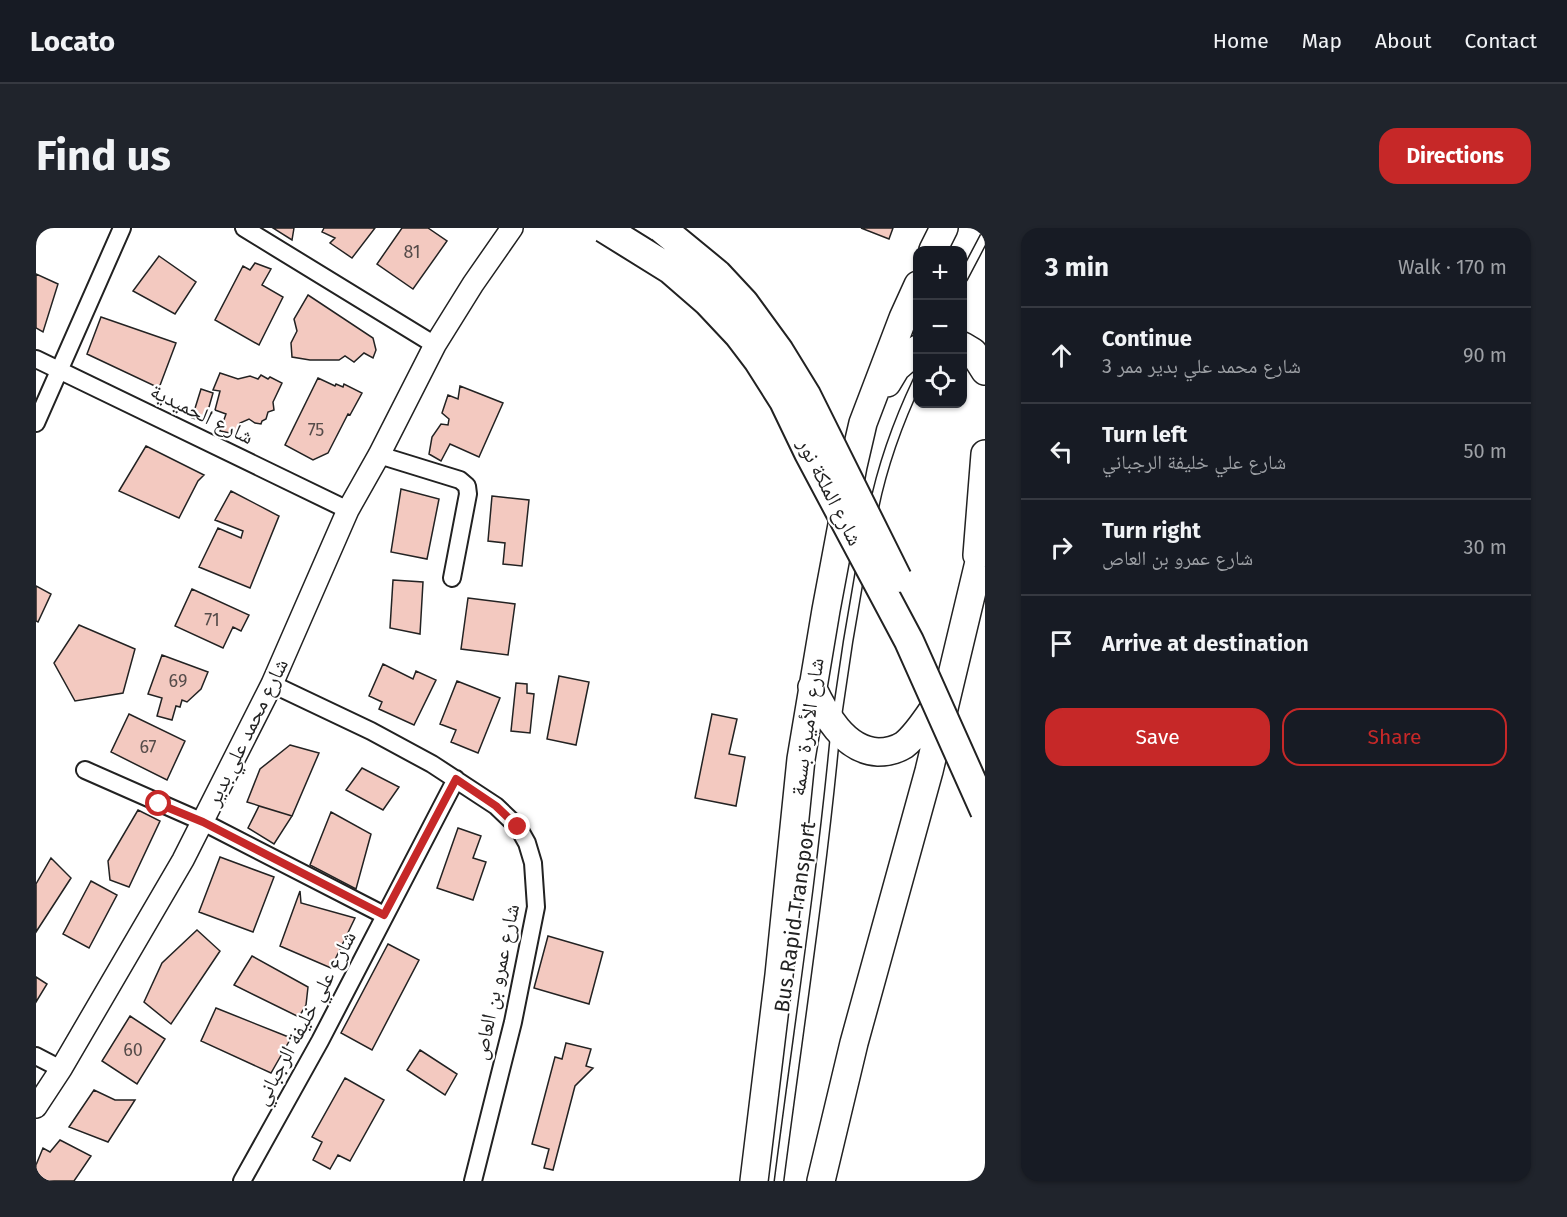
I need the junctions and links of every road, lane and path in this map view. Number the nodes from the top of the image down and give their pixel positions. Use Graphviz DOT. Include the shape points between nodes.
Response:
graph roads {
  1 [pos="122,228"];
  2 [pos="244,228"];
  3 [pos="492,228"];
  4 [pos="512,228"];
  5 [pos="604,228"];
  6 [pos="661,228"];
  7 [pos="944,228"];
  8 [pos="985,236"];
  9 [pos="935,246"];
  10 [pos="494,254"];
  11 [pos="967,270"];
  12 [pos="913,296"];
  13 [pos="435,345"];
  14 [pos="967,348"];
  15 [pos="913,353"];
  16 [pos="36,359"];
  17 [pos="58,370"];
  18 [pos="985,371"];
  19 [pos="913,391"];
  20 [pos="36,423"];
  21 [pos="863,423"];
  22 [pos="985,454"];
  23 [pos="379,455"];
  24 [pos="348,510"];
  25 [pos="868,534"];
  26 [pos="985,537"];
  27 [pos="866,545"];
  28 [pos="975,577"];
  29 [pos="452,578"];
  30 [pos="272,684"];
  31 [pos="812,687"];
  32 [pos="946,691"];
  33 [pos="836,726"];
  34 [pos="985,765"];
  35 [pos="85,770"];
  36 [pos="456,779"];
  37 [pos="985,811"];
  38 [pos="203,822"];
  39 [pos="384,915"];
  40 [pos="36,1056"];
  41 [pos="61,1069"];
  42 [pos="36,1107"];
  43 [pos="242,1181"];
  44 [pos="472,1181"];
  45 [pos="754,1181"];
  46 [pos="780,1181"];
  47 [pos="821,1181"];
  1 -- 17 [label="street"];
  2 -- 13 [label="street"];
  3 -- 10 [label="street"];
  4 -- 10 [label="street, شارع محمد علي بدير"];
  5 -- 37 [label="highway, شارع الملكة نور, bridge" via="670,269 708,302 758,360 784,401 909,641"];
  6 -- 34 [label="highway, شارع الملكة نور, bridge" via="717,274 744,303 793,373 929,642"];
  7 -- 9 [label="main road"];
  8 -- 11 [label="lane"];
  10 -- 13 [label="street, شارع محمد علي بدير"];
  12 -- 21 [label="main road, شارع الأميرة بسمة"];
  13 -- 23 [label="street, شارع محمد علي بدير"];
  14 -- 18 [label="main road"];
  15 -- 21 [label="main road" via="896,368"];
  16 -- 17 [label="street, شارع الحميدية"];
  17 -- 20 [label="street"];
  17 -- 24 [label="street, شارع الحميدية"];
  19 -- 25 [label="lane" via="878,490"];
  21 -- 31 [label="main road, شارع الأميرة بسمة"];
  22 -- 28 [label="main road"];
  23 -- 24 [label="street, شارع محمد علي بدير"];
  23 -- 29 [label="street" via="460,480 467,486"];
  24 -- 30 [label="street, شارع محمد علي بدير"];
  26 -- 28 [label="main road"];
  27 -- 33 [label="lane, Bus Rapid Transport"];
  28 -- 32 [label="main road"];
  30 -- 36 [label="street, شارع عمرو بن العاص" via="404,747"];
  30 -- 38 [label="street, شارع محمد علي بدير"];
  31 -- 33 [label="main road"];
  31 -- 45 [label="main road, شارع الأميرة بسمة"];
  32 -- 33 [label="main road" via="914,735 894,750 874,752 856,746"];
  32 -- 47 [label="main road" via="929,771 854,1043"];
  33 -- 46 [label="lane, Bus Rapid Transport"];
  35 -- 38 [label="street"];
  36 -- 39 [label="street, شارع علي خليفة الرجباني"];
  36 -- 44 [label="street, شارع عمرو بن العاص" via="496,806 518,827 527,843 536,885 536,907 513,1022"];
  38 -- 39 [label="street"];
  38 -- 41 [label="street, شارع محمد علي بدير"];
  39 -- 43 [label="street, شارع علي خليفة الرجباني"];
  40 -- 41 [label="street"];
  41 -- 42 [label="street, شارع محمد علي بدير"];
}
